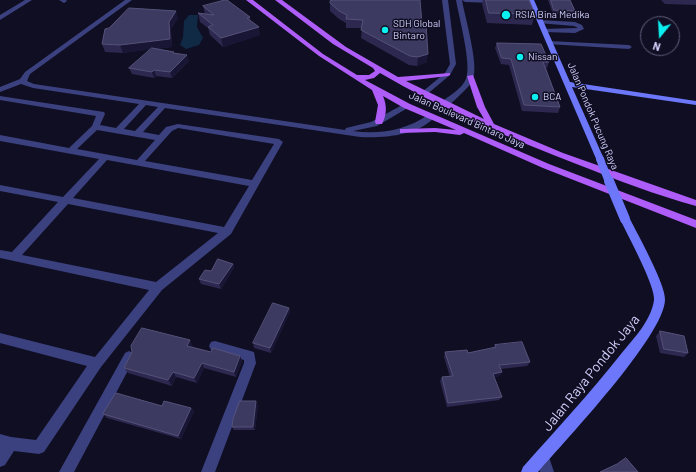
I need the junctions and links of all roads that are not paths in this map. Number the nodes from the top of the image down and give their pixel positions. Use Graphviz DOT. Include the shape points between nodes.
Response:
graph roads {
  1 [pos="29,0"];
  2 [pos="128,0"];
  3 [pos="249,0"];
  4 [pos="278,0"];
  5 [pos="445,0"];
  6 [pos="459,0"];
  7 [pos="465,0"];
  8 [pos="479,0"];
  9 [pos="531,0"];
  10 [pos="502,1"];
  11 [pos="0,18"];
  12 [pos="540,22"];
  13 [pos="449,26"];
  14 [pos="464,27"];
  15 [pos="544,30"];
  16 [pos="549,43"];
  17 [pos="629,47"];
  18 [pos="375,66"];
  19 [pos="448,74"];
  20 [pos="353,75"];
  21 [pos="471,76"];
  22 [pos="396,78"];
  23 [pos="24,80"];
  24 [pos="567,84"];
  25 [pos="375,89"];
  26 [pos="0,90"];
  27 [pos="425,94"];
  28 [pos="0,98"];
  29 [pos="434,99"];
  30 [pos="144,103"];
  31 [pos="696,103"];
  32 [pos="444,104"];
  33 [pos="163,106"];
  34 [pos="407,106"];
  35 [pos="417,110"];
  36 [pos="431,117"];
  37 [pos="379,122"];
  38 [pos="492,126"];
  39 [pos="95,127"];
  40 [pos="118,131"];
  41 [pos="403,131"];
  42 [pos="337,132"];
  43 [pos="137,134"];
  44 [pos="0,138"];
  45 [pos="161,138"];
  46 [pos="480,138"];
  47 [pos="525,141"];
  48 [pos="70,151"];
  49 [pos="516,153"];
  50 [pos="105,156"];
  51 [pos="140,162"];
  52 [pos="255,184"];
  53 [pos="0,188"];
  54 [pos="65,201"];
  55 [pos="696,203"];
  56 [pos="626,219"];
  57 [pos="696,224"];
  58 [pos="227,231"];
  59 [pos="0,254"];
  60 [pos="14,256"];
  61 [pos="158,287"];
  62 [pos="0,338"];
  63 [pos="215,346"];
  64 [pos="129,357"];
  65 [pos="97,363"];
  66 [pos="5,443"];
  67 [pos="542,456"];
  68 [pos="0,460"];
  69 [pos="66,472"];
  70 [pos="208,472"];
  71 [pos="528,472"];
  72 [pos="547,472"];
  1 -- 11 [label="street"];
  2 -- 23 [label="street" via="27,74"];
  3 -- 20 [label="main road, Jalan Boulevard Bintaro Jaya" via="321,55"];
  4 -- 18 [label="main road, Jalan Boulevard Bintaro Jaya" via="326,36"];
  5 -- 13 [label="street"];
  6 -- 14 [label="street"];
  7 -- 8 [label="street"];
  8 -- 10 [label="street"];
  9 -- 12 [label="main road, Jalan Pondok Pucung Raya"];
  12 -- 15 [label="main road, Jalan Pondok Pucung Raya"];
  12 -- 15 [label="street" via="575,24 582,29"];
  13 -- 14 [label="street"];
  13 -- 19 [label="street" via="453,61"];
  14 -- 21 [label="street"];
  15 -- 16 [label="main road, Jalan Pondok Pucung Raya"];
  16 -- 17 [label="street"];
  16 -- 24 [label="main road, Jalan Pondok Pucung Raya"];
  18 -- 20 [label="main road" via="378,71 374,75 366,78"];
  18 -- 22 [label="main road, Jalan Boulevard Bintaro Jaya"];
  19 -- 22 [label="main road"];
  19 -- 27 [label="street"];
  20 -- 25 [label="main road, Jalan Boulevard Bintaro Jaya"];
  21 -- 32 [label="street"];
  21 -- 38 [label="main road" via="481,107"];
  22 -- 27 [label="main road, Jalan Boulevard Bintaro Jaya"];
  23 -- 26 [label="street"];
  23 -- 30 [label="street" via="26,84 33,86"];
  24 -- 31 [label="main road"];
  24 -- 56 [label="main road, Jalan Pondok Pucung Raya, bridge"];
  25 -- 34 [label="main road, Jalan Boulevard Bintaro Jaya"];
  25 -- 37 [label="main road" via="382,104"];
  27 -- 29 [label="main road, Jalan Boulevard Bintaro Jaya"];
  28 -- 39 [label="street" via="101,114"];
  29 -- 32 [label="main road, Jalan Boulevard Bintaro Jaya"];
  29 -- 35 [label="main road"];
  30 -- 33 [label="street"];
  30 -- 40 [label="street"];
  32 -- 38 [label="main road, Jalan Boulevard Bintaro Jaya"];
  33 -- 42 [label="street"];
  33 -- 43 [label="street"];
  34 -- 35 [label="main road, Jalan Boulevard Bintaro Jaya"];
  34 -- 37 [label="street"];
  35 -- 36 [label="main road, Jalan Boulevard Bintaro Jaya"];
  36 -- 41 [label="street"];
  36 -- 46 [label="main road, Jalan Boulevard Bintaro Jaya"];
  37 -- 42 [label="street"];
  38 -- 47 [label="main road, Jalan Boulevard Bintaro Jaya"];
  39 -- 40 [label="street"];
  39 -- 48 [label="street"];
  40 -- 43 [label="street"];
  41 -- 42 [label="street" via="369,136"];
  41 -- 46 [label="main road" via="446,131"];
  43 -- 45 [label="street"];
  44 -- 48 [label="street"];
  45 -- 51 [label="street"];
  45 -- 52 [label="street" via="169,129 178,126 279,142"];
  46 -- 49 [label="main road, Jalan Boulevard Bintaro Jaya"];
  47 -- 49 [label="main road" via="516,140 511,143 510,147"];
  47 -- 55 [label="main road, Jalan Boulevard Bintaro Jaya" via="610,174"];
  48 -- 50 [label="street"];
  49 -- 57 [label="main road, Jalan Boulevard Bintaro Jaya"];
  50 -- 51 [label="street"];
  50 -- 54 [label="street"];
  51 -- 52 [label="street"];
  52 -- 58 [label="street"];
  53 -- 54 [label="street"];
  54 -- 58 [label="street"];
  54 -- 60 [label="street"];
  56 -- 67 [label="main road, Jalan Raya Pondok Jaya" via="653,276 660,299 656,312 649,328 608,380"];
  58 -- 61 [label="street"];
  59 -- 60 [label="street"];
  60 -- 61 [label="street"];
  61 -- 65 [label="street"];
  62 -- 65 [label="street"];
  63 -- 70 [label="street" via="250,356 250,363"];
  64 -- 69 [label="street"];
  65 -- 66 [label="street" via="39,447"];
  66 -- 68 [label="street"];
  67 -- 71 [label="main road, Jalan Raya Pondok Jaya"];
  67 -- 72 [label="street"];
}
